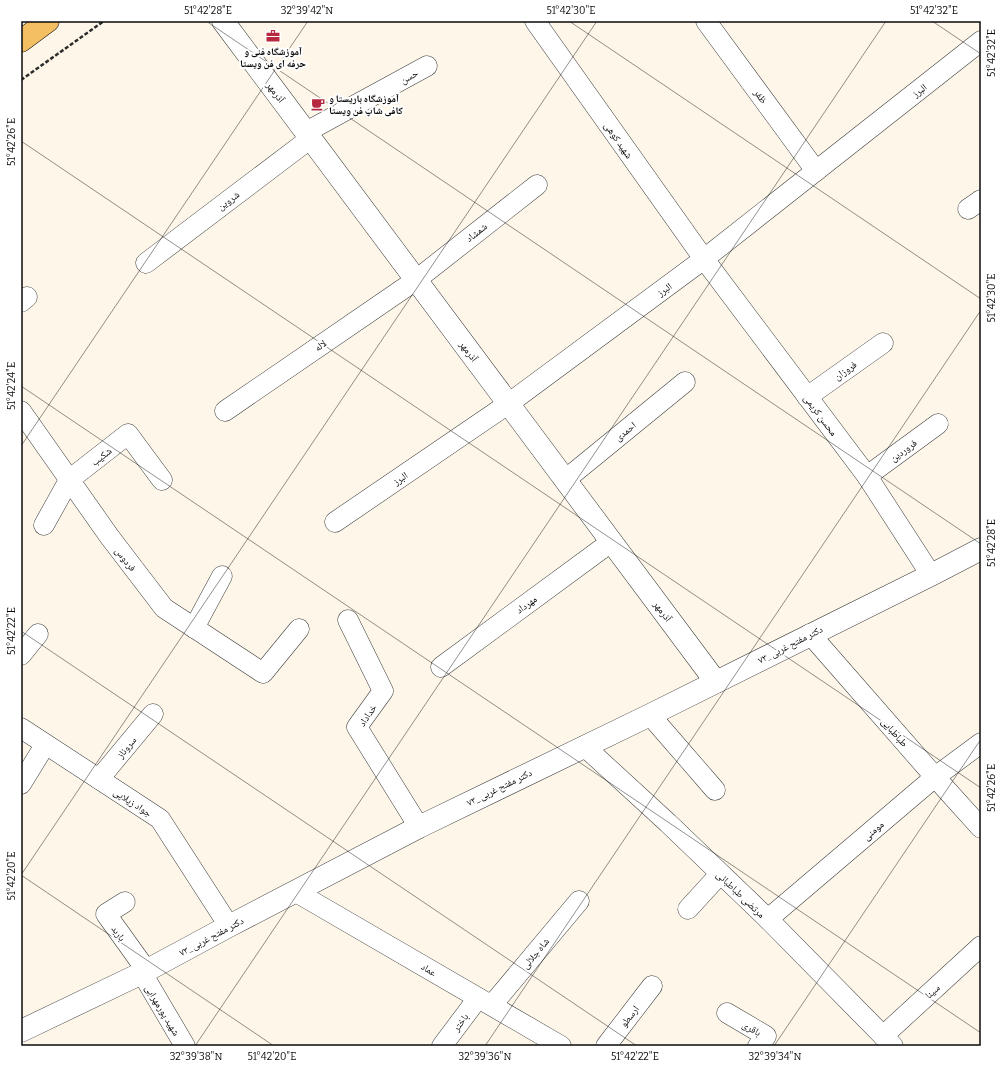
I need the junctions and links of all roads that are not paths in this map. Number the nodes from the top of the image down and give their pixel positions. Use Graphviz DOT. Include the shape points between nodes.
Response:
graph roads {
  1 [pos="48,21"];
  2 [pos="224,21"];
  3 [pos="535,21"];
  4 [pos="706,21"];
  5 [pos="21,41"];
  6 [pos="981,41"];
  7 [pos="427,66"];
  8 [pos="308,135"];
  9 [pos="816,171"];
  10 [pos="537,185"];
  11 [pos="704,259"];
  12 [pos="146,263"];
  13 [pos="416,280"];
  14 [pos="883,343"];
  15 [pos="684,382"];
  16 [pos="808,396"];
  17 [pos="508,404"];
  18 [pos="21,411"];
  19 [pos="225,411"];
  20 [pos="938,424"];
  21 [pos="867,476"];
  22 [pos="69,480"];
  23 [pos="162,480"];
  24 [pos="565,480"];
  25 [pos="335,522"];
  26 [pos="44,525"];
  27 [pos="611,542"];
  28 [pos="981,549"];
  29 [pos="931,575"];
  30 [pos="222,576"];
  31 [pos="348,620"];
  32 [pos="194,628"];
  33 [pos="299,629"];
  34 [pos="38,634"];
  35 [pos="810,634"];
  36 [pos="21,655"];
  37 [pos="441,667"];
  38 [pos="716,682"];
  39 [pos="153,714"];
  40 [pos="650,715"];
  41 [pos="21,728"];
  42 [pos="981,743"];
  43 [pos="46,744"];
  44 [pos="584,746"];
  45 [pos="935,777"];
  46 [pos="99,779"];
  47 [pos="21,784"];
  48 [pos="715,790"];
  49 [pos="419,827"];
  50 [pos="981,828"];
  51 [pos="720,874"];
  52 [pos="296,892"];
  53 [pos="579,901"];
  54 [pos="125,902"];
  55 [pos="688,909"];
  56 [pos="768,919"];
  57 [pos="229,926"];
  58 [pos="981,946"];
  59 [pos="144,972"];
  60 [pos="652,986"];
  61 [pos="485,1001"];
  62 [pos="728,1013"];
  63 [pos="21,1031"];
  64 [pos="888,1041"];
  65 [pos="185,1046"];
  66 [pos="442,1046"];
  67 [pos="561,1046"];
  68 [pos="606,1046"];
  69 [pos="758,1046"];
  1 -- 5 [label="main road"];
  2 -- 8 [label="street, آذرمهر"];
  3 -- 11 [label="street, شهید کوهی"];
  4 -- 9 [label="street, ظفر"];
  6 -- 9 [label="street, البرز"];
  7 -- 8 [label="street, حسن"];
  8 -- 12 [label="street, شروین"];
  8 -- 13 [label="street, آذرمهر"];
  9 -- 11 [label="street, البرز"];
  10 -- 13 [label="street, شمشاد"];
  11 -- 16 [label="street, محسن کریمی"];
  11 -- 17 [label="street, البرز"];
  13 -- 17 [label="street, آذرمهر"];
  13 -- 19 [label="street, لاله"];
  14 -- 16 [label="street, فروزان"];
  15 -- 24 [label="street, احمدی"];
  16 -- 21 [label="street, محسن کریمی"];
  17 -- 24 [label="street, آذرمهر"];
  17 -- 25 [label="street, البرز"];
  18 -- 22 [label="street, فردوس"];
  20 -- 21 [label="street, فروردین"];
  21 -- 29 [label="street, محسن کریمی"];
  22 -- 23 [label="street, شکیب" via="128,434"];
  22 -- 26 [label="street, شکیب"];
  22 -- 32 [label="street, فردوس" via="164,608"];
  24 -- 27 [label="street, آذرمهر"];
  27 -- 37 [label="street, مهرداد"];
  27 -- 38 [label="street, آذرمهر"];
  28 -- 29 [label="street, ۷۳_دکتر مفتح غربی"];
  29 -- 35 [label="street, ۷۳_دکتر مفتح غربی"];
  30 -- 32 [label="street"];
  31 -- 49 [label="street, خداداد" via="383,691 357,727"];
  32 -- 33 [label="street, فردوس" via="263,673"];
  34 -- 36 [label="street"];
  35 -- 38 [label="street, ۷۳_دکتر مفتح غربی"];
  35 -- 45 [label="street, طباطبایی"];
  38 -- 40 [label="street, ۷۳_دکتر مفتح غربی"];
  39 -- 46 [label="street, سروناز"];
  40 -- 44 [label="street, ۷۳_دکتر مفتح غربی"];
  40 -- 48 [label="street"];
  41 -- 43 [label="street, جواد زیلایی"];
  42 -- 45 [label="street, مومنی"];
  43 -- 46 [label="street, جواد زیلایی"];
  43 -- 47 [label="street"];
  44 -- 49 [label="street, ۷۳_دکتر مفتح غربی"];
  44 -- 51 [label="street, مرتضی طباطبائی" via="668,822"];
  45 -- 50 [label="street, طباطبایی"];
  45 -- 56 [label="street, مومنی"];
  46 -- 57 [label="street, جواد زیلایی" via="160,819"];
  49 -- 52 [label="street, ۷۳_دکتر مفتح غربی"];
  51 -- 55 [label="street"];
  51 -- 56 [label="street, مرتضی طباطبائی"];
  52 -- 57 [label="street, ۷۳_دکتر مفتح غربی"];
  52 -- 61 [label="street, عماد"];
  53 -- 61 [label="street, شاه جلالی"];
  54 -- 59 [label="street, باربد" via="106,914"];
  56 -- 64 [label="street, مرتضی طباطبائی"];
  57 -- 59 [label="street, ۷۳_دکتر مفتح غربی"];
  58 -- 64 [label="street, سینا"];
  59 -- 63 [label="street, ۷۳_دکتر مفتح غربی"];
  59 -- 65 [label="street, شهید پورمهرابی"];
  60 -- 68 [label="street, ارسطو"];
  61 -- 66 [label="street, باختر"];
  61 -- 67 [label="street, عماد"];
  62 -- 69 [label="street, باقری" via="766,1036"];
}
